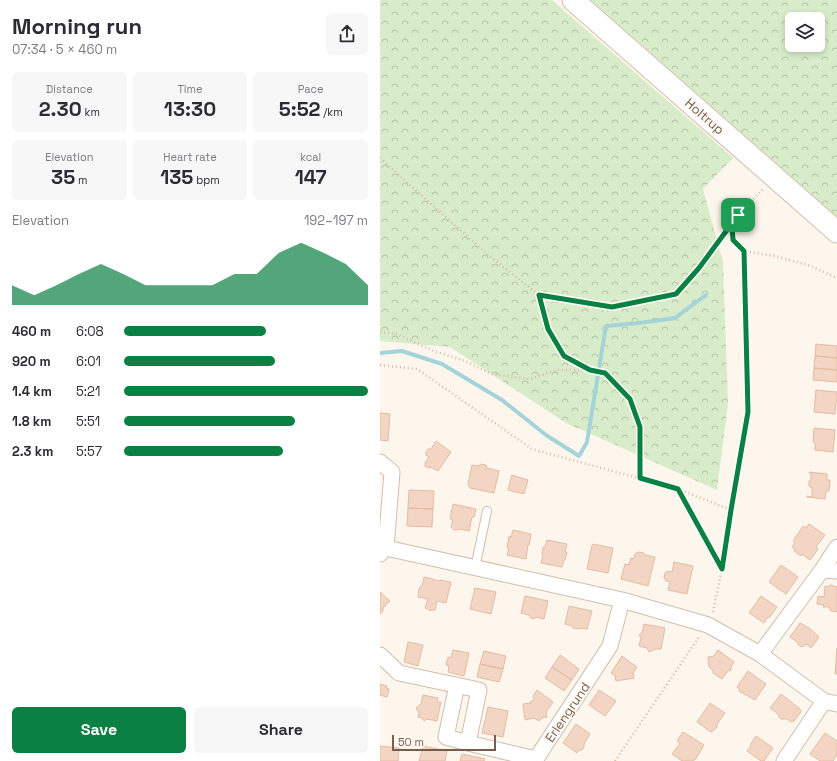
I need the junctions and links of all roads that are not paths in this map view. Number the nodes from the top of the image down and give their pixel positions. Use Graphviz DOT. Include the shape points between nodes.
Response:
graph roads {
  1 [pos="573,0"];
  2 [pos="837,232"];
  3 [pos="380,462"];
  4 [pos="487,511"];
  5 [pos="837,547"];
  6 [pos="383,551"];
  7 [pos="475,568"];
  8 [pos="822,570"];
  9 [pos="837,571"];
  10 [pos="622,600"];
  11 [pos="760,654"];
  12 [pos="380,655"];
  13 [pos="457,685"];
  14 [pos="831,702"];
  15 [pos="468,743"];
  16 [pos="784,761"];
  1 -- 2 [label="main road, Holtrup"];
  3 -- 6 [label="street" via="392,472"];
  4 -- 7 [label="lane"];
  5 -- 8 [label="street"];
  6 -- 7 [label="street"];
  7 -- 10 [label="street"];
  8 -- 9 [label="street"];
  8 -- 11 [label="street"];
  10 -- 11 [label="street" via="708,625"];
  10 -- 15 [label="street, Erlengrund" via="610,646 536,759"];
  11 -- 14 [label="street"];
  12 -- 13 [label="street" via="399,673"];
  13 -- 15 [label="street, Erlengrund" via="446,737"];
  13 -- 15 [label="street" via="479,690"];
  14 -- 16 [label="street"];
}
